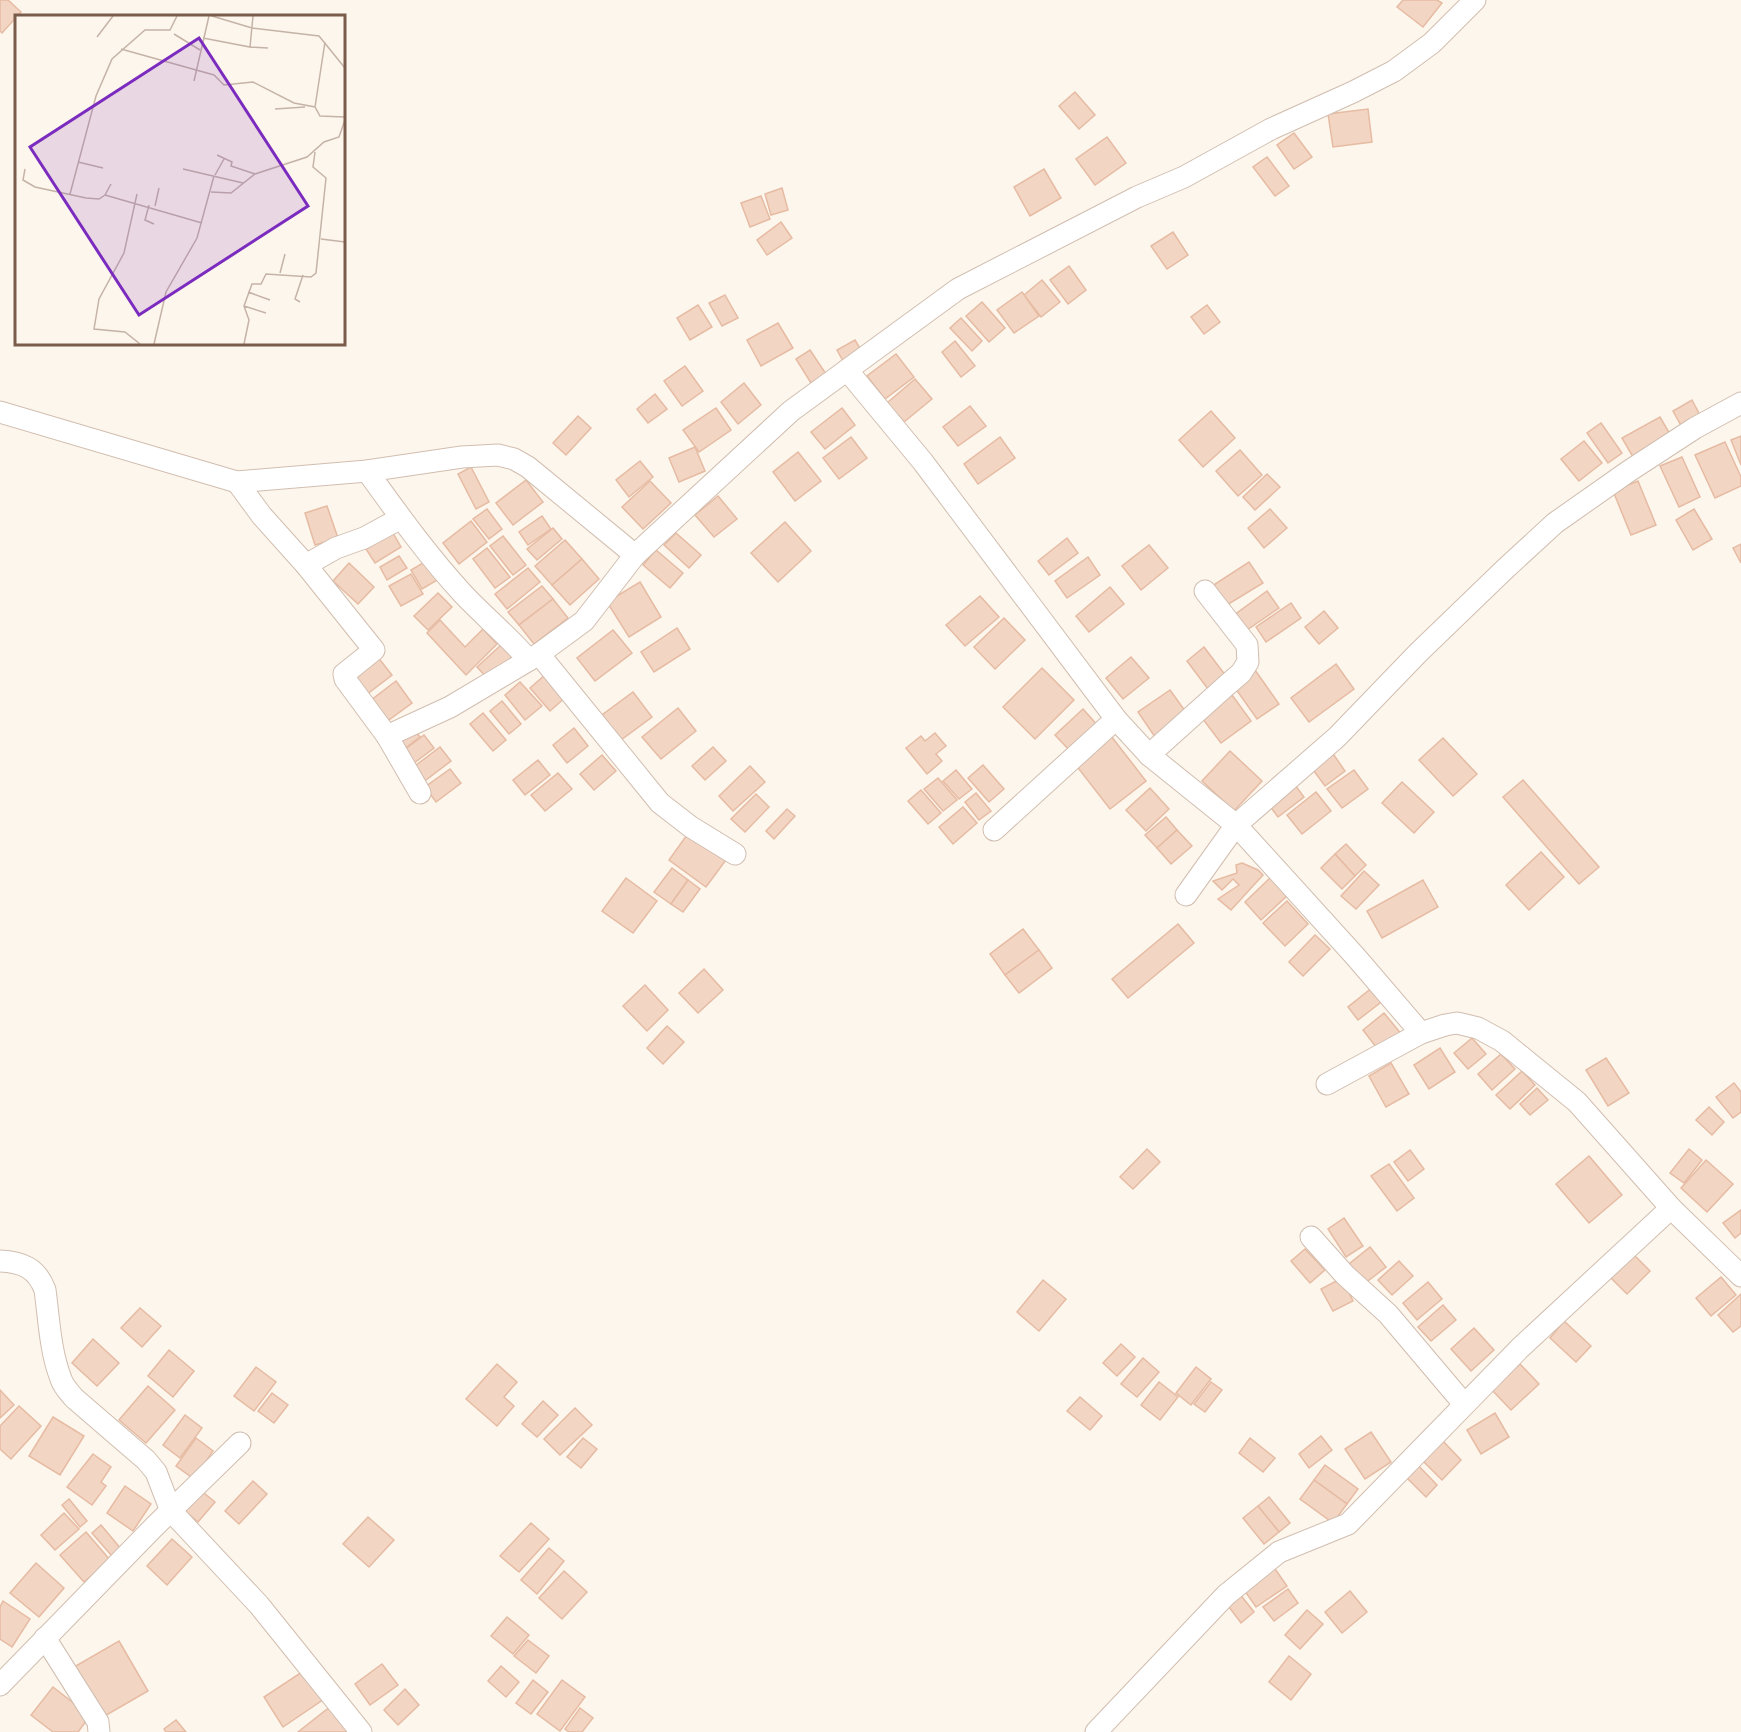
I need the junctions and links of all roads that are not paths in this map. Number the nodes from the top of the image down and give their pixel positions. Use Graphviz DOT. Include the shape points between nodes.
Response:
graph roads {
  1 [pos="1475,0"];
  2 [pos="848,370"];
  3 [pos="1741,403"];
  4 [pos="0,412"];
  5 [pos="367,471"];
  6 [pos="237,482"];
  7 [pos="401,518"];
  8 [pos="635,555"];
  9 [pos="306,565"];
  10 [pos="1204,591"];
  11 [pos="534,657"];
  12 [pos="1116,719"];
  13 [pos="387,736"];
  14 [pos="1149,755"];
  15 [pos="420,793"];
  16 [pos="1236,825"];
  17 [pos="994,830"];
  18 [pos="735,854"];
  19 [pos="1186,895"];
  20 [pos="1421,1033"];
  21 [pos="1327,1084"];
  22 [pos="1671,1208"];
  23 [pos="1311,1237"];
  24 [pos="0,1261"];
  25 [pos="1741,1276"];
  26 [pos="1464,1404"];
  27 [pos="240,1443"];
  28 [pos="171,1511"];
  29 [pos="45,1638"];
  30 [pos="0,1685"];
  31 [pos="99,1732"];
  32 [pos="361,1732"];
  33 [pos="1096,1732"];
  1 -- 2 [label="street" via="1432,43 1394,71 1271,129 1184,177 1137,196 958,289"];
  2 -- 8 [label="street" via="791,411"];
  2 -- 12 [label="street" via="923,462"];
  3 -- 16 [label="street" via="1695,428 1555,523 1337,737"];
  4 -- 6 [label="street"];
  5 -- 6 [label="street"];
  5 -- 7 [label="street"];
  5 -- 8 [label="street" via="462,457 498,455 514,459"];
  6 -- 9 [label="street"];
  7 -- 9 [label="street"];
  7 -- 11 [label="street" via="465,596"];
  8 -- 11 [label="street" via="584,621"];
  9 -- 13 [label="street" via="374,650 344,674"];
  10 -- 14 [label="street" via="1247,645 1248,662 1242,673"];
  11 -- 13 [label="street" via="450,707"];
  11 -- 18 [label="street" via="660,804"];
  12 -- 14 [label="street"];
  12 -- 17 [label="street"];
  13 -- 15 [label="street"];
  14 -- 16 [label="street"];
  16 -- 19 [label="street"];
  16 -- 20 [label="street"];
  20 -- 21 [label="street"];
  20 -- 22 [label="street" via="1457,1023 1478,1028 1502,1041 1577,1102"];
  22 -- 25 [label="street"];
  22 -- 26 [label="street"];
  23 -- 26 [label="street" via="1388,1314"];
  24 -- 28 [label="street" via="24,1265 40,1279 61,1380 74,1398 146,1460 156,1472"];
  26 -- 33 [label="street" via="1348,1524 1279,1552 1226,1594"];
  27 -- 28 [label="street"];
  28 -- 29 [label="street"];
  28 -- 32 [label="street" via="259,1605"];
  29 -- 30 [label="street"];
  29 -- 31 [label="street" via="98,1722"];
}
